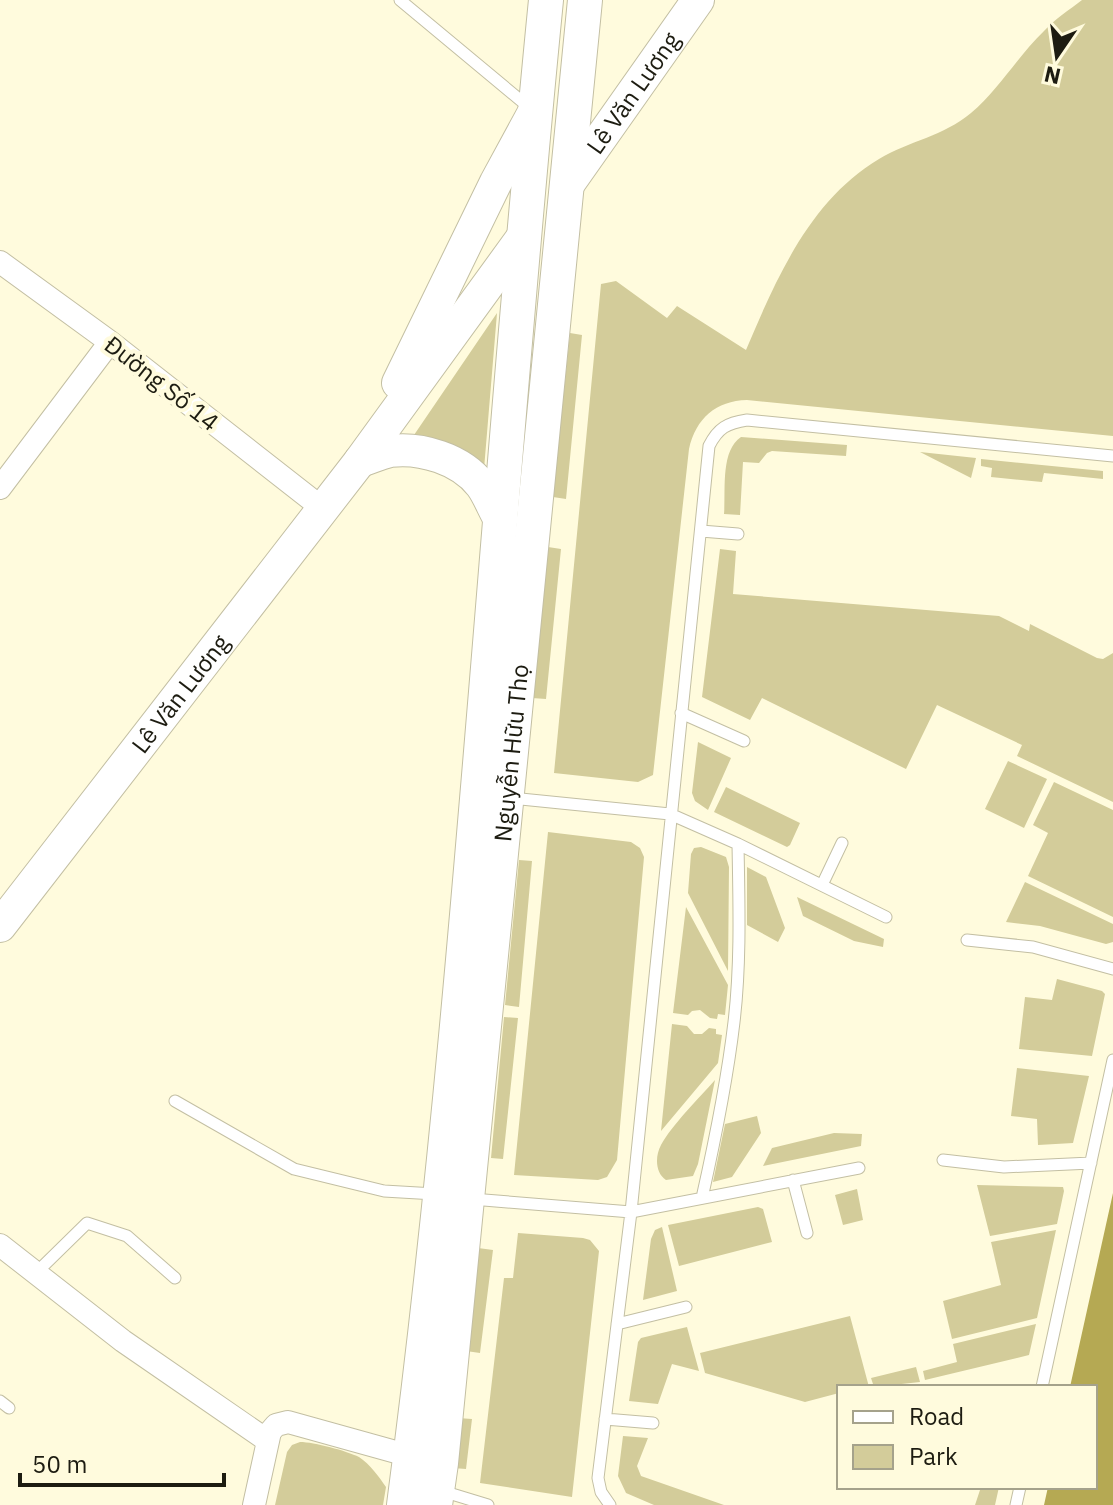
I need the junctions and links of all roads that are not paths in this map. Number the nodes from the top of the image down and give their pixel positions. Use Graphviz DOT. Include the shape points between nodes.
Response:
graph roads {
  1 [pos="400,0"];
  2 [pos="546,0"];
  3 [pos="585,0"];
  4 [pos="698,0"];
  5 [pos="534,112"];
  6 [pos="567,186"];
  7 [pos="522,238"];
  8 [pos="0,262"];
  9 [pos="110,342"];
  10 [pos="1113,456"];
  11 [pos="360,461"];
  12 [pos="0,488"];
  13 [pos="322,508"];
  14 [pos="499,518"];
  15 [pos="701,531"];
  16 [pos="738,534"];
  17 [pos="681,713"];
  18 [pos="744,741"];
  19 [pos="508,798"];
  20 [pos="670,814"];
  21 [pos="842,843"];
  22 [pos="738,844"];
  23 [pos="822,885"];
  24 [pos="886,917"];
  25 [pos="0,926"];
  26 [pos="967,940"];
  27 [pos="1113,969"];
  28 [pos="1113,1060"];
  29 [pos="175,1101"];
  30 [pos="943,1160"];
  31 [pos="1091,1163"];
  32 [pos="859,1168"];
  33 [pos="793,1180"];
  34 [pos="454,1197"];
  35 [pos="702,1198"];
  36 [pos="631,1212"];
  37 [pos="807,1233"];
  38 [pos="0,1245"];
  39 [pos="36,1273"];
  40 [pos="175,1278"];
  41 [pos="686,1307"];
  42 [pos="617,1324"];
  43 [pos="1042,1385"];
  44 [pos="605,1419"];
  45 [pos="653,1423"];
  46 [pos="268,1441"];
  47 [pos="431,1478"];
  48 [pos="254,1505"];
  49 [pos="404,1505"];
  50 [pos="488,1505"];
  51 [pos="610,1505"];
  1 -- 5 [label="lane"];
  2 -- 5 [label="main road, Nguyễn Hữu Thọ"];
  3 -- 6 [label="main road, Nguyễn Hữu Thọ"];
  4 -- 6 [label="street, Lê Văn Lương"];
  5 -- 7 [label="main road, Nguyễn Hữu Thọ"];
  5 -- 11 [label="street, Lê Văn Lương"];
  6 -- 19 [label="main road, Nguyễn Hữu Thọ"];
  7 -- 11 [label="street, Lê Văn Lương"];
  7 -- 14 [label="main road, Nguyễn Hữu Thọ"];
  8 -- 9 [label="street, Đường Số 14"];
  9 -- 12 [label="street"];
  9 -- 13 [label="street, Đường Số 14"];
  10 -- 15 [label="lane" via="730,422 709,446"];
  11 -- 13 [label="street, Lê Văn Lương"];
  11 -- 14 [label="street" via="388,451 414,450 439,457 481,485"];
  13 -- 25 [label="street, Lê Văn Lương"];
  14 -- 34 [label="main road, Nguyễn Hữu Thọ"];
  15 -- 16 [label="lane"];
  15 -- 17 [label="lane"];
  17 -- 18 [label="lane"];
  17 -- 20 [label="lane"];
  19 -- 20 [label="lane"];
  19 -- 34 [label="main road, Nguyễn Hữu Thọ"];
  20 -- 22 [label="lane"];
  20 -- 36 [label="lane"];
  21 -- 23 [label="lane"];
  22 -- 23 [label="lane"];
  22 -- 35 [label="lane" via="734,1022"];
  23 -- 24 [label="lane"];
  26 -- 27 [label="lane" via="1033,947"];
  28 -- 31 [label="lane"];
  29 -- 34 [label="lane" via="294,1169 384,1191"];
  30 -- 31 [label="lane" via="1004,1167"];
  31 -- 43 [label="lane"];
  32 -- 33 [label="lane"];
  33 -- 35 [label="lane"];
  33 -- 37 [label="lane"];
  34 -- 36 [label="lane"];
  34 -- 47 [label="main road, Nguyễn Hữu Thọ"];
  35 -- 36 [label="lane"];
  36 -- 42 [label="lane"];
  38 -- 39 [label="street"];
  39 -- 40 [label="lane" via="87,1223 127,1236"];
  39 -- 46 [label="street" via="123,1341"];
  41 -- 42 [label="lane"];
  42 -- 44 [label="lane"];
  44 -- 45 [label="lane"];
  44 -- 51 [label="lane" via="598,1478"];
  46 -- 47 [label="street" via="276,1425 288,1422"];
  46 -- 48 [label="street"];
  47 -- 49 [label="main road, Nguyễn Hữu Thọ"];
  47 -- 50 [label="lane"];
}
